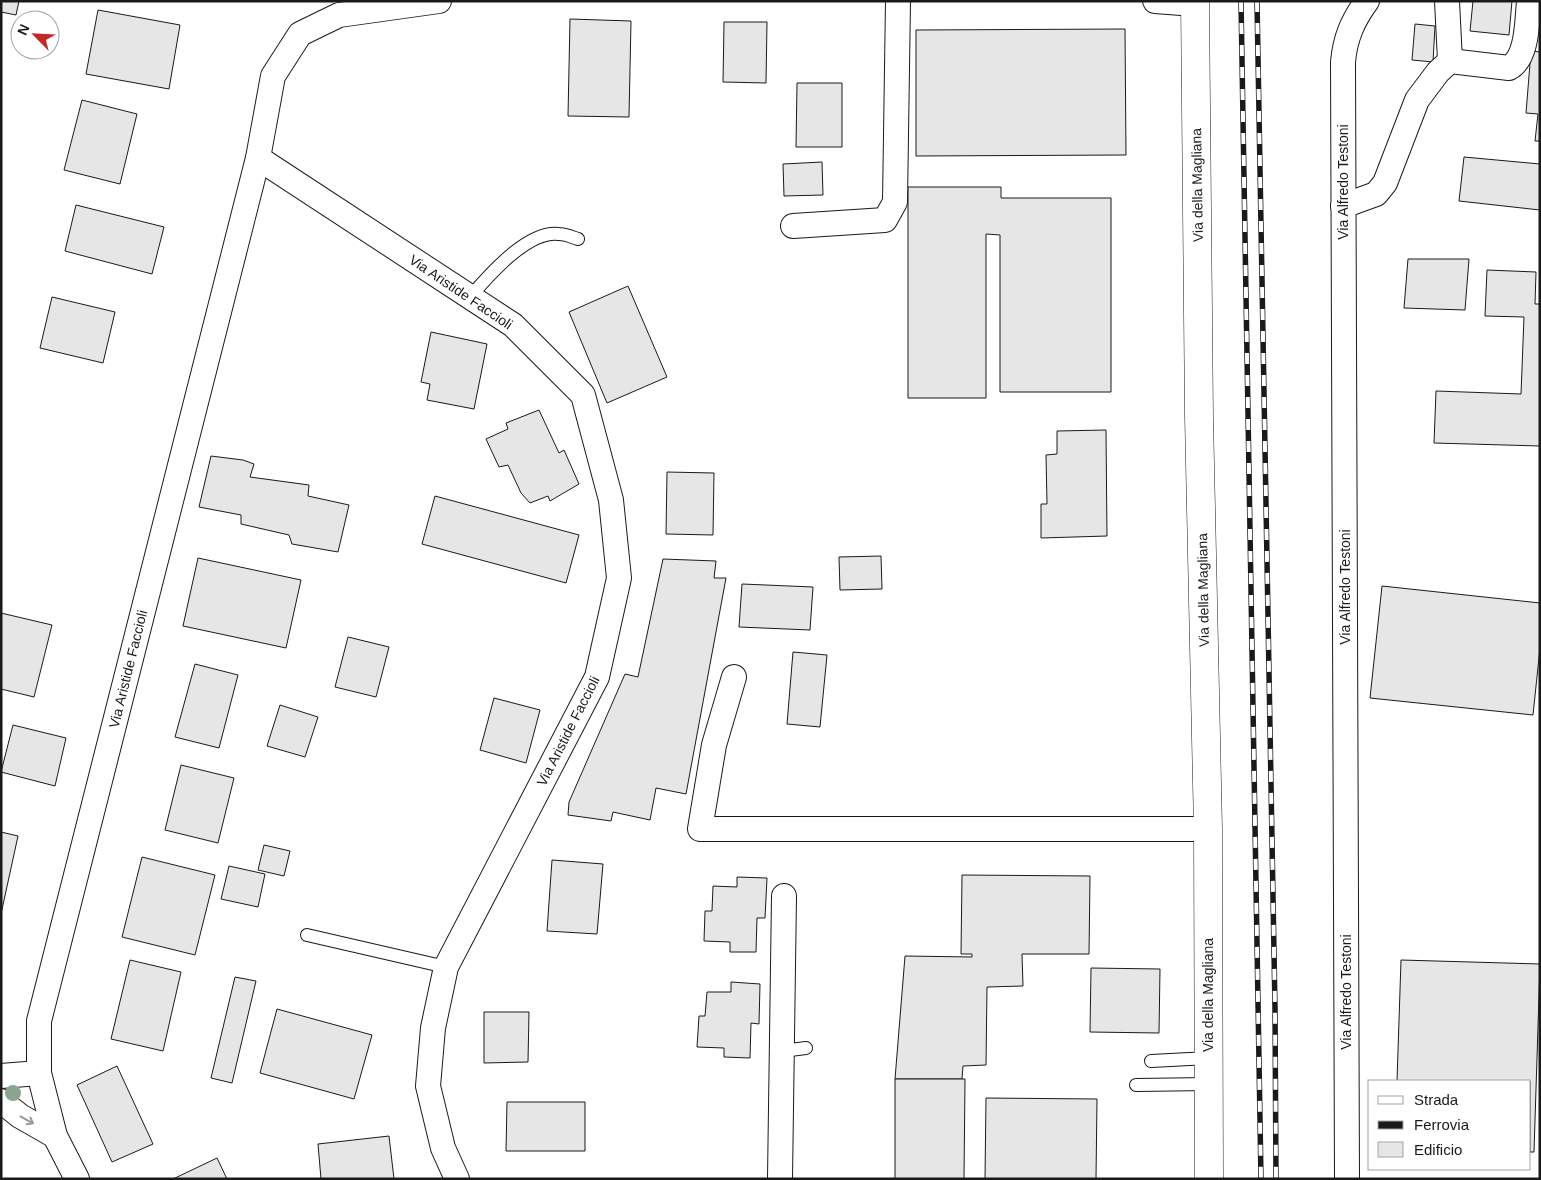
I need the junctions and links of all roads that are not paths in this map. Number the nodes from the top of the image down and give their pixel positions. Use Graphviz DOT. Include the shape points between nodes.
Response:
graph roads {
  1 [pos="439,1"];
  2 [pos="898,1"];
  3 [pos="1155,1"];
  4 [pos="1367,1"];
  5 [pos="1447,1"];
  6 [pos="1529,1"];
  7 [pos="1195,2"];
  8 [pos="339,8"];
  9 [pos="1533,38"];
  10 [pos="1450,61"];
  11 [pos="258,158"];
  12 [pos="1344,206"];
  13 [pos="793,226"];
  14 [pos="578,239"];
  15 [pos="470,296"];
  16 [pos="734,677"];
  17 [pos="1208,829"];
  18 [pos="784,896"];
  19 [pos="307,936"];
  20 [pos="446,967"];
  21 [pos="806,1048"];
  22 [pos="782,1050"];
  23 [pos="1151,1061"];
  24 [pos="1209,1071"];
  25 [pos="39,1072"];
  26 [pos="1,1076"];
  27 [pos="1136,1085"];
  28 [pos="1,1101"];
  29 [pos="56,1136"];
  30 [pos="77,1179"];
  31 [pos="457,1179"];
  32 [pos="780,1179"];
  33 [pos="1209,1179"];
  34 [pos="1347,1179"];
  1 -- 8 [label="street, Via Aristide Faccioli"];
  2 -- 13 [label="street" via="895,202 885,220"];
  3 -- 7 [label="street"];
  4 -- 12 [label="street, Via Alfredo Testoni" via="1351,26 1344,48"];
  5 -- 10 [label="street"];
  6 -- 9 [label="street"];
  7 -- 17 [label="main road, Via della Magliana" via="1199,417"];
  8 -- 11 [label="street, Via Aristide Faccioli" via="300,34 273,76"];
  9 -- 10 [label="street" via="1516,64 1509,68"];
  10 -- 12 [label="street" via="1417,100 1385,183 1376,194"];
  11 -- 15 [label="street, Via Aristide Faccioli"];
  11 -- 25 [label="street, Via Aristide Faccioli" via="39,1021"];
  12 -- 34 [label="street, Via Alfredo Testoni"];
  14 -- 15 [label="lane" via="558,233 535,238 493,272"];
  15 -- 20 [label="street, Via Aristide Faccioli" via="513,325 582,395 611,500 618,578 597,678"];
  16 -- 17 [label="street" via="714,745 700,829"];
  17 -- 24 [label="main road, Via della Magliana"];
  18 -- 22 [label="street" via="791,937"];
  19 -- 20 [label="lane"];
  20 -- 31 [label="street, Via Aristide Faccioli" via="433,1028 428,1086 443,1148"];
  21 -- 22 [label="lane"];
  22 -- 32 [label="street"];
  23 -- 24 [label="lane"];
  24 -- 27 [label="lane"];
  24 -- 33 [label="main road, Via della Magliana"];
  25 -- 26 [label="street"];
  25 -- 29 [label="street, Via Aristide Faccioli"];
  28 -- 29 [label="street, one-way"];
  29 -- 30 [label="street, Via Aristide Faccioli"];
}
